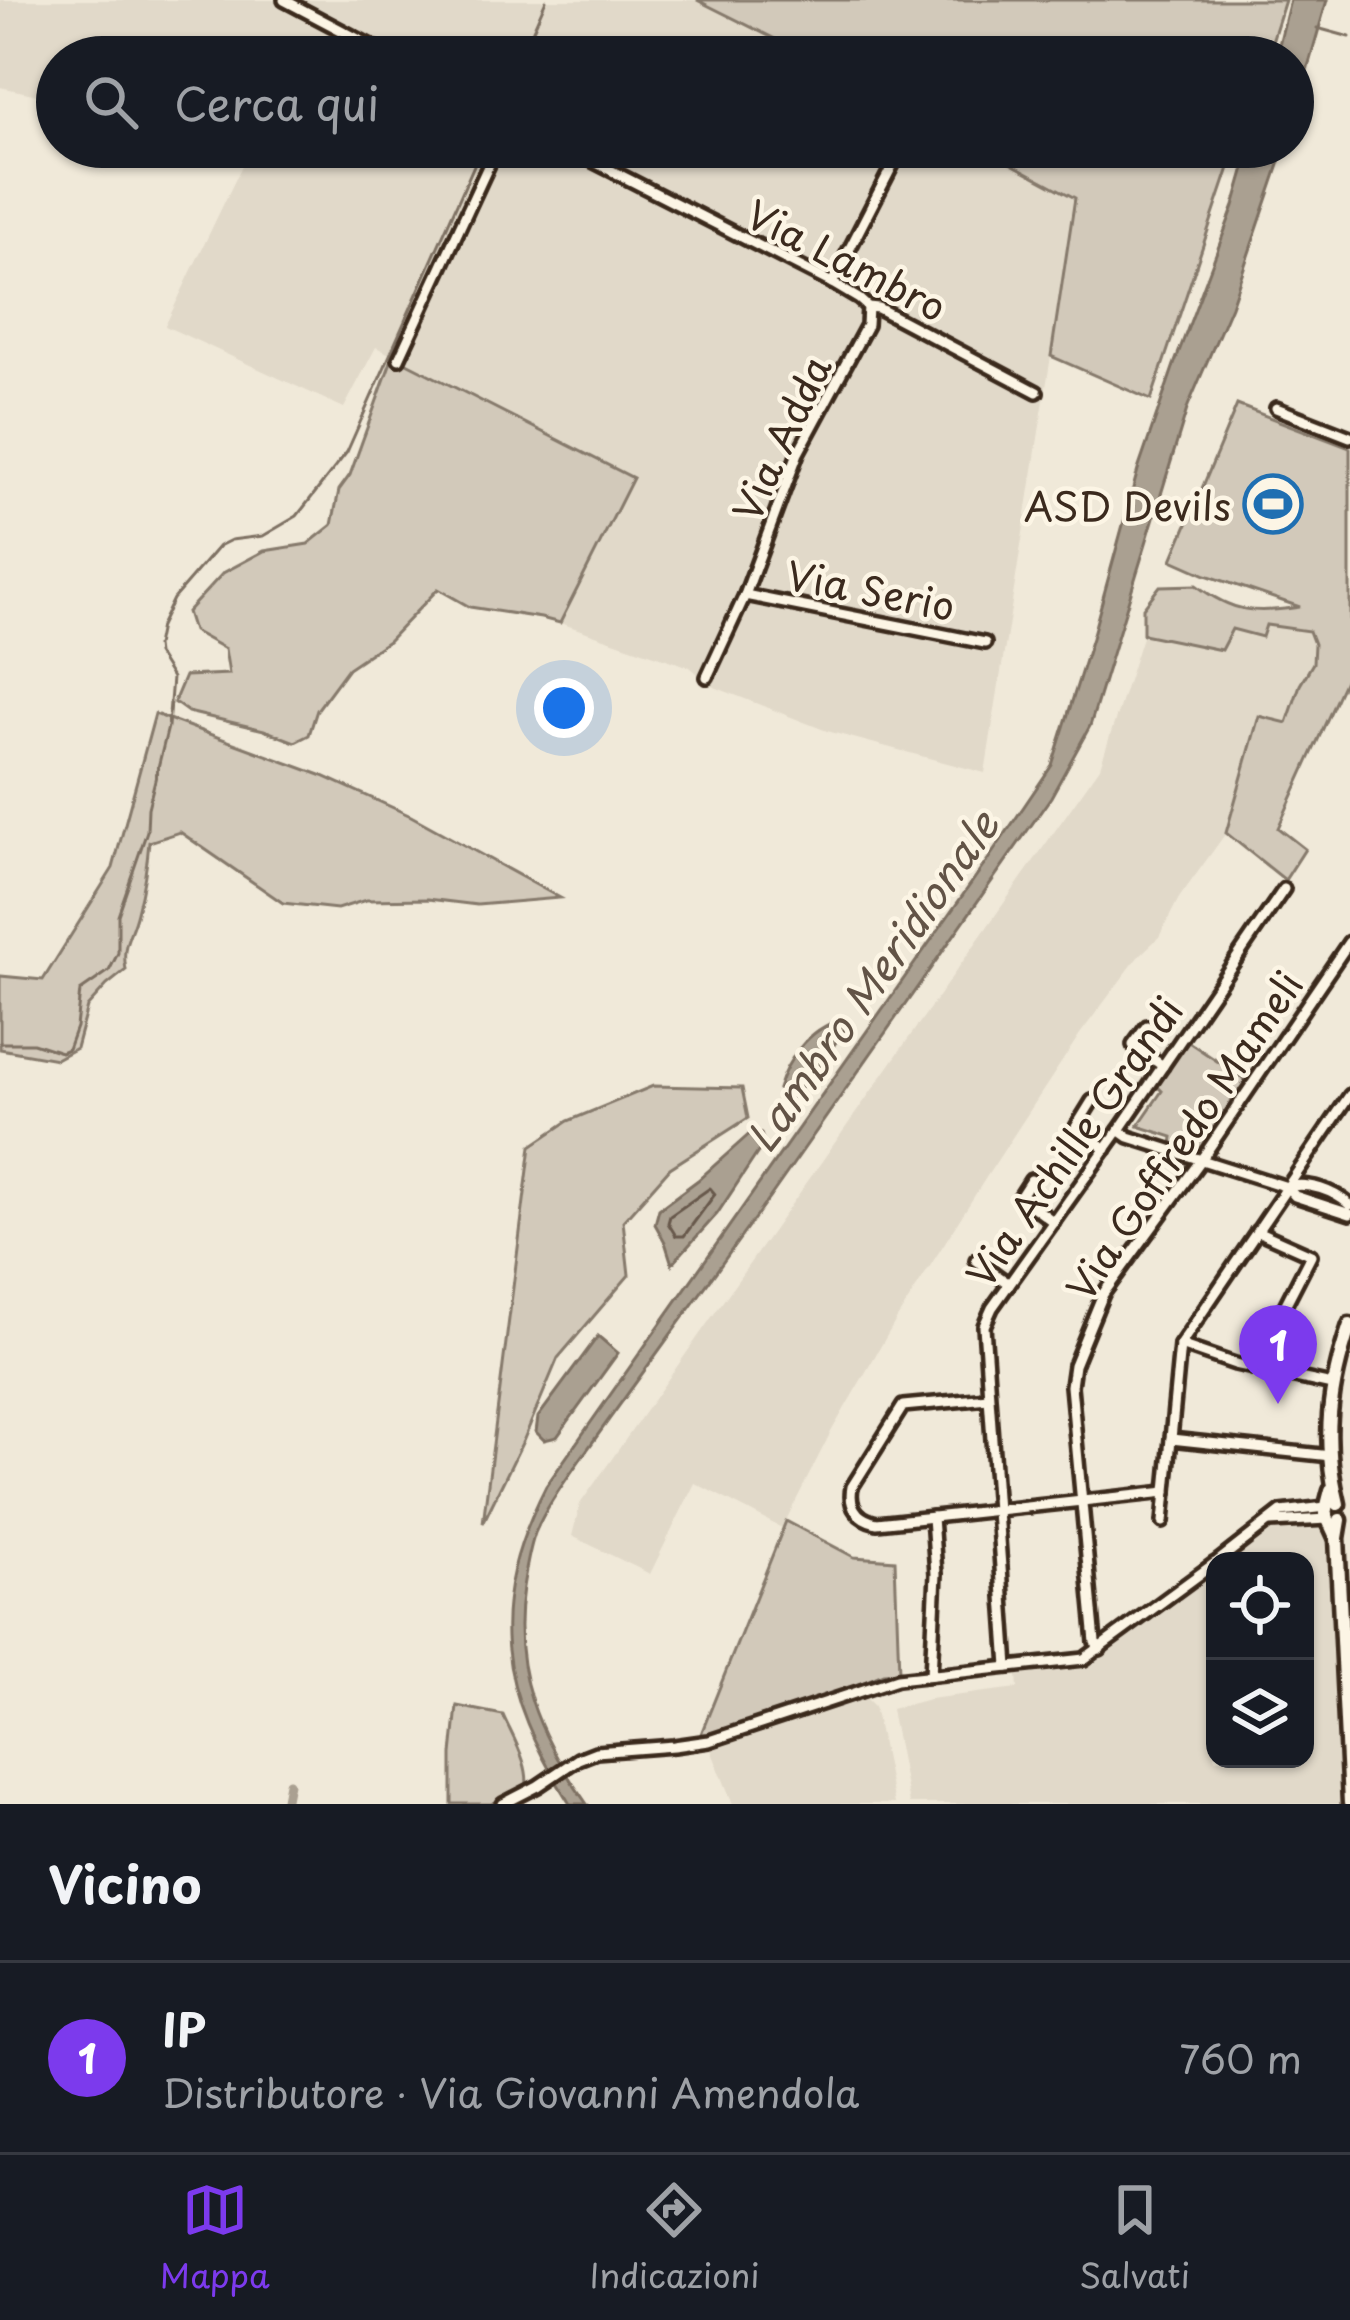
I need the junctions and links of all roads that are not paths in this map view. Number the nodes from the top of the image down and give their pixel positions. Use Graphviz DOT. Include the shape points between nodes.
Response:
graph roads {
  1 [pos="287,1"];
  2 [pos="353,36"];
  3 [pos="487,168"];
  4 [pos="606,168"];
  5 [pos="891,168"];
  6 [pos="832,284"];
  7 [pos="868,308"];
  8 [pos="399,359"];
  9 [pos="1037,392"];
  10 [pos="1276,408"];
  11 [pos="1350,437"];
  12 [pos="745,595"];
  13 [pos="985,643"];
  14 [pos="707,677"];
  15 [pos="1284,889"];
  16 [pos="1349,943"];
  17 [pos="1147,1026"];
  18 [pos="1163,1066"];
  19 [pos="1350,1095"];
  20 [pos="1093,1101"];
  21 [pos="1119,1130"];
  22 [pos="1106,1149"];
  23 [pos="1201,1160"];
  24 [pos="1031,1180"];
  25 [pos="1287,1187"];
  26 [pos="1350,1204"];
  27 [pos="1350,1214"];
  28 [pos="1054,1222"];
  29 [pos="1257,1231"];
  30 [pos="976,1260"];
  31 [pos="1009,1284"];
  32 [pos="1349,1332"];
  33 [pos="1180,1345"];
  34 [pos="1253,1368"];
  35 [pos="1332,1385"];
  36 [pos="988,1398"];
  37 [pos="1171,1439"];
  38 [pos="1331,1456"];
  39 [pos="1166,1492"];
  40 [pos="1081,1501"];
  41 [pos="995,1510"];
  42 [pos="1337,1512"];
  43 [pos="932,1517"];
  44 [pos="1163,1522"];
  45 [pos="1230,1552"];
  46 [pos="1206,1570"];
  47 [pos="1100,1649"];
  48 [pos="1007,1666"];
  49 [pos="931,1676"];
  50 [pos="1350,1803"];
  51 [pos="502,1804"];
  1 -- 2 [label="street"];
  3 -- 8 [label="street"];
  4 -- 6 [label="street, Via Lambro"];
  5 -- 6 [label="street"];
  6 -- 7 [label="street, Via Lambro"];
  7 -- 9 [label="street, Via Lambro"];
  7 -- 12 [label="street, Via Adda" via="865,330 798,453"];
  10 -- 11 [label="street"];
  12 -- 13 [label="street, Via Serio"];
  12 -- 14 [label="street, Via Adda"];
  15 -- 18 [label="street, Via Achille Grandi"];
  16 -- 23 [label="street, Via Goffredo Mameli"];
  17 -- 18 [label="street" via="1133,1045"];
  18 -- 21 [label="street, Via Achille Grandi"];
  19 -- 25 [label="street"];
  20 -- 22 [label="street" via="1076,1126"];
  21 -- 22 [label="street, Via Achille Grandi"];
  21 -- 23 [label="street"];
  22 -- 28 [label="street, Via Achille Grandi"];
  23 -- 25 [label="street"];
  23 -- 40 [label="street, Via Goffredo Mameli" via="1103,1294 1074,1365"];
  24 -- 28 [label="street" via="1020,1197"];
  25 -- 26 [label="street" via="1302,1183"];
  25 -- 27 [label="street"];
  25 -- 29 [label="street"];
  28 -- 31 [label="street, Via Achille Grandi"];
  29 -- 33 [label="street"];
  29 -- 34 [label="street" via="1311,1255"];
  30 -- 31 [label="street"];
  31 -- 36 [label="street, Via Achille Grandi" via="984,1326"];
  32 -- 35 [label="main road"];
  33 -- 34 [label="street"];
  33 -- 37 [label="street"];
  34 -- 35 [label="street"];
  35 -- 38 [label="main road"];
  36 -- 41 [label="street, Via Achille Grandi"];
  36 -- 43 [label="street" via="903,1406 852,1487 855,1511 869,1521"];
  37 -- 38 [label="street"];
  37 -- 39 [label="street"];
  38 -- 42 [label="main road"];
  39 -- 40 [label="street"];
  39 -- 44 [label="street"];
  40 -- 41 [label="street"];
  40 -- 47 [label="street, Via Goffredo Mameli"];
  41 -- 43 [label="street"];
  41 -- 48 [label="street, Via Achille Grandi"];
  42 -- 45 [label="street" via="1281,1512"];
  42 -- 50 [label="main road"];
  43 -- 49 [label="street"];
  46 -- 47 [label="street"];
  47 -- 48 [label="street" via="1084,1659"];
  48 -- 49 [label="street"];
  49 -- 51 [label="street" via="880,1684 709,1741 596,1752"];
}
